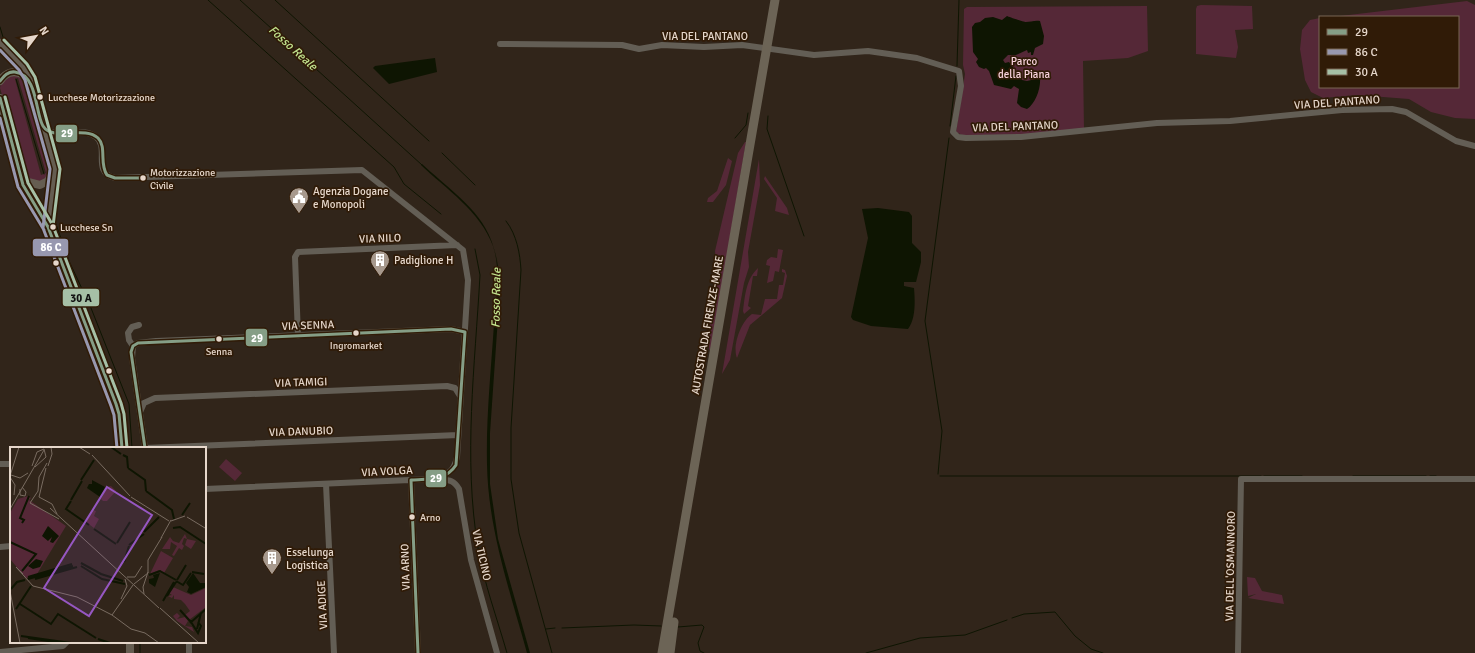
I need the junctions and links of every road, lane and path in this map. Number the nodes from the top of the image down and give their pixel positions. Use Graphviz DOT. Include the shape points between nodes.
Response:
graph roads {
  1 [pos="775,0"];
  2 [pos="781,0"];
  3 [pos="0,43"];
  4 [pos="500,44"];
  5 [pos="0,81"];
  6 [pos="32,90"];
  7 [pos="0,98"];
  8 [pos="43,126"];
  9 [pos="59,134"];
  10 [pos="1475,146"];
  11 [pos="50,151"];
  12 [pos="53,163"];
  13 [pos="19,165"];
  14 [pos="48,227"];
  15 [pos="457,245"];
  16 [pos="139,325"];
  17 [pos="465,332"];
  18 [pos="298,336"];
  19 [pos="133,346"];
  20 [pos="462,374"];
  21 [pos="448,386"];
  22 [pos="136,387"];
  23 [pos="155,398"];
  24 [pos="461,400"];
  25 [pos="140,412"];
  26 [pos="458,435"];
  27 [pos="122,447"];
  28 [pos="145,447"];
  29 [pos="169,447"];
  30 [pos="433,479"];
  31 [pos="1475,479"];
  32 [pos="411,480"];
  33 [pos="326,484"];
  34 [pos="206,489"];
  35 [pos="671,621"];
  36 [pos="66,643"];
  37 [pos="0,652"];
  38 [pos="334,653"];
  39 [pos="418,653"];
  40 [pos="498,653"];
  41 [pos="661,653"];
  42 [pos="669,653"];
  43 [pos="1238,653"];
  1 -- 35 [label="highway, AUTOSTRADA FIRENZE-MARE"];
  2 -- 35 [label="highway, AUTOSTRADA FIRENZE-MARE"];
  3 -- 6 [label="main road" via="23,67 30,78"];
  4 -- 10 [label="street, VIA DEL PANTANO" via="622,44 639,49 662,45 754,46 814,55 868,51 917,58 959,71 961,86 953,132 962,137 1021,137 1157,123 1230,121 1342,110 1392,109 1406,112 1456,141"];
  5 -- 6 [label="main road" via="8,73 18,72 27,78"];
  6 -- 8 [label="main road"];
  7 -- 13 [label="main road"];
  8 -- 9 [label="street" via="50,132"];
  8 -- 11 [label="main road"];
  9 -- 11 [label="street" via="49,141"];
  9 -- 15 [label="street" via="89,133 97,137 101,145 105,174 121,178 362,170"];
  11 -- 12 [label="main road"];
  12 -- 13 [label="main road" via="50,177 45,183 37,185 26,180"];
  12 -- 14 [label="main road" via="55,173"];
  13 -- 14 [label="main road" via="23,185"];
  14 -- 27 [label="main road" via="116,404"];
  15 -- 17 [label="street" via="462,250 468,270"];
  15 -- 18 [label="street, VIA NILO" via="300,251 296,254"];
  16 -- 19 [label="street" via="132,327 128,333"];
  17 -- 18 [label="street, VIA SENNA" via="451,329"];
  17 -- 20 [label="street, VIA VOLGA"];
  18 -- 19 [label="street, VIA SENNA" via="143,342"];
  19 -- 22 [label="street" via="131,352"];
  20 -- 21 [label="street" via="458,382"];
  20 -- 24 [label="street, VIA VOLGA"];
  21 -- 23 [label="street, VIA TAMIGI"];
  21 -- 24 [label="street" via="457,390"];
  22 -- 23 [label="street, VIA TAMIGI" via="143,396"];
  22 -- 25 [label="street"];
  23 -- 25 [label="street" via="144,402"];
  24 -- 26 [label="street, VIA VOLGA"];
  25 -- 28 [label="street"];
  26 -- 29 [label="street, VIA DANUBIO"];
  26 -- 30 [label="street, VIA VOLGA" via="454,468 447,474"];
  30 -- 32 [label="street, VIA VOLGA"];
  30 -- 40 [label="street, VIA TICINO" via="450,480 456,483 459,489 471,560"];
  31 -- 43 [label="street, VIA DELL'OSMANNORO" via="1241,479"];
  32 -- 33 [label="street, VIA VOLGA"];
  32 -- 39 [label="street, VIA ARNO"];
  33 -- 34 [label="street, VIA VOLGA"];
  33 -- 38 [label="street, VIA ADIGE"];
  35 -- 41 [label="highway"];
  35 -- 42 [label="highway, AUTOSTRADA FIRENZE-MARE"];
  36 -- 37 [label="street" via="63,646"];
}
